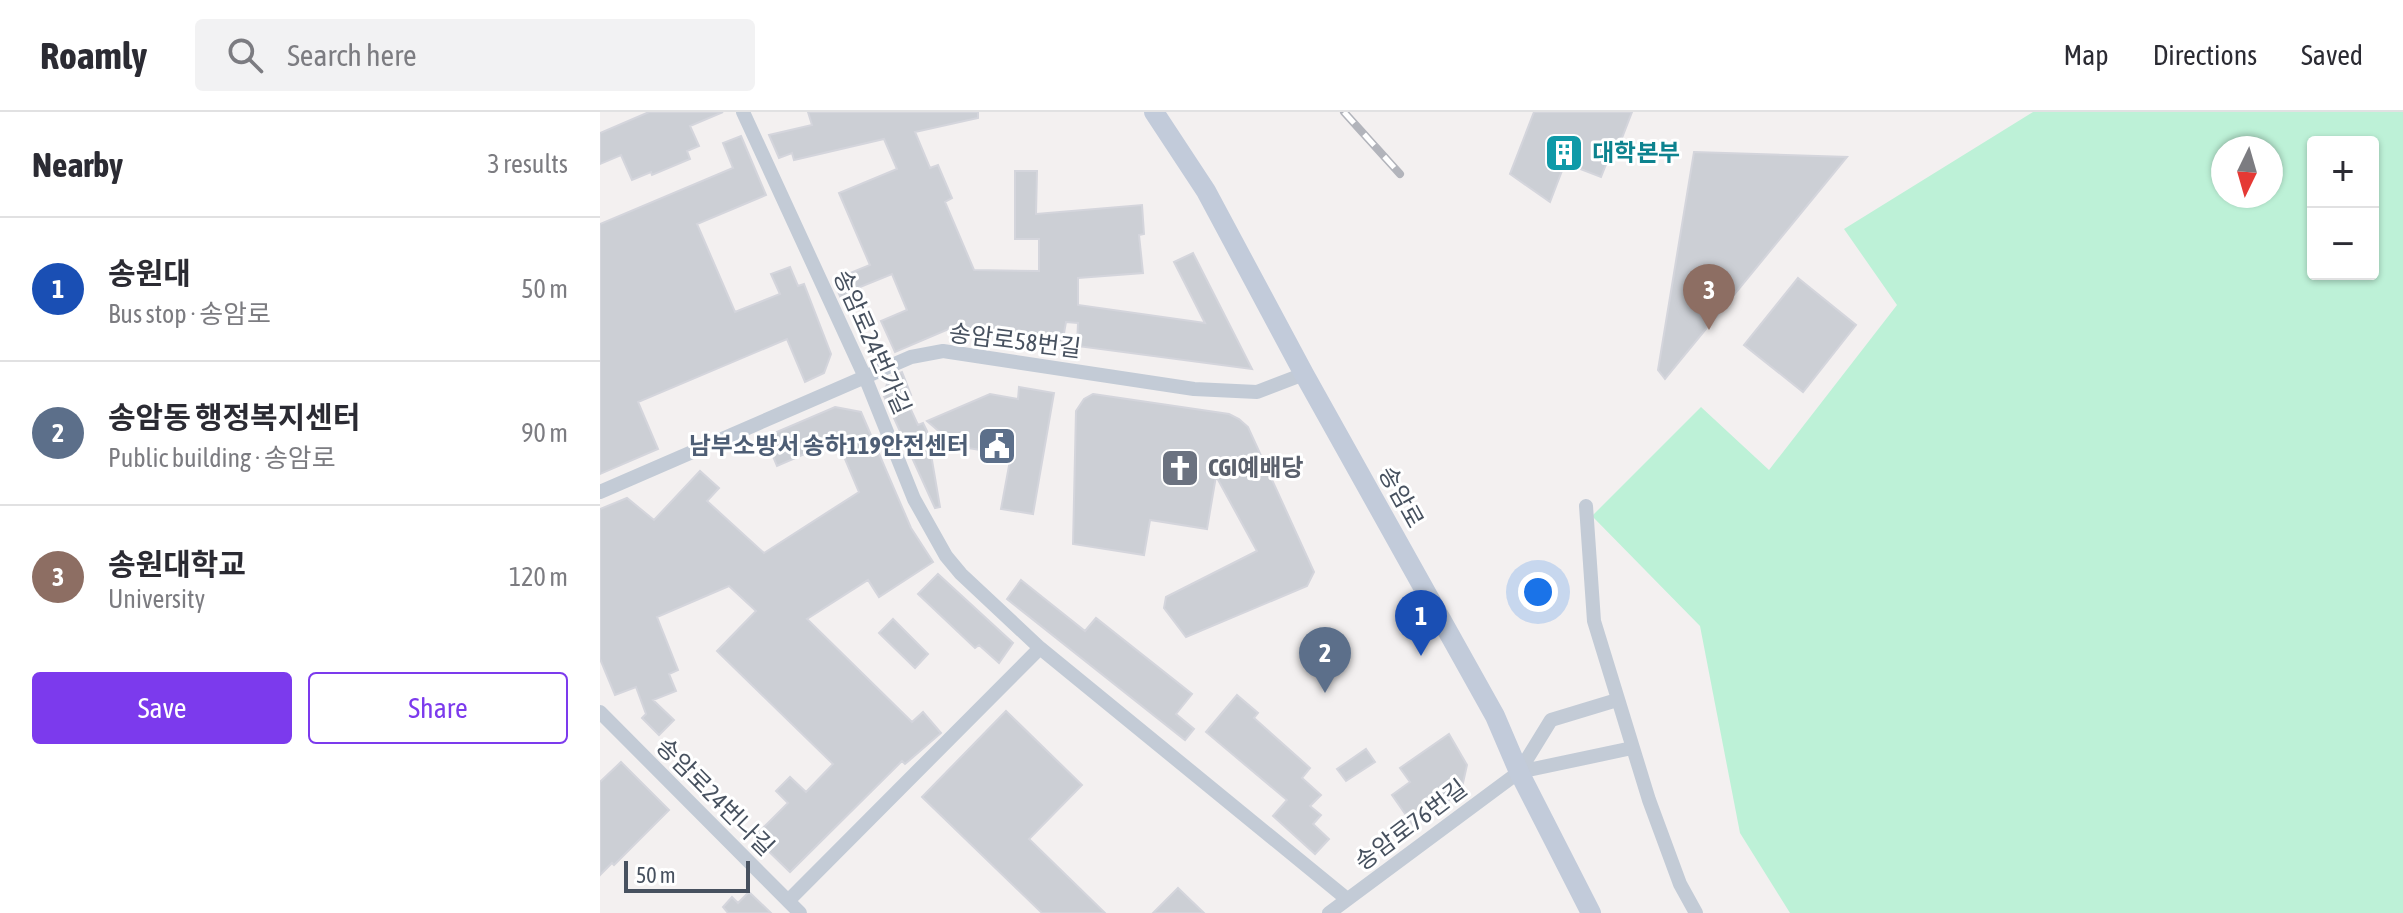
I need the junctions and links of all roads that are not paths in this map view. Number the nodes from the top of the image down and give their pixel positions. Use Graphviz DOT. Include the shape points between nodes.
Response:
graph roads {
  1 [pos="743,112"];
  2 [pos="1154,112"];
  3 [pos="1304,374"];
  4 [pos="865,377"];
  5 [pos="600,492"];
  6 [pos="1586,506"];
  7 [pos="1040,648"];
  8 [pos="1617,700"];
  9 [pos="600,712"];
  10 [pos="1632,748"];
  11 [pos="1519,772"];
  12 [pos="1347,899"];
  13 [pos="788,901"];
  14 [pos="800,913"];
  15 [pos="1329,913"];
  16 [pos="1591,913"];
  17 [pos="1696,913"];
  1 -- 4 [label="street, 송암로24번가길"];
  2 -- 3 [label="main road, 송암로" via="1206,191"];
  3 -- 4 [label="street, 송암로58번길" via="1257,392 1194,389 943,351 911,357"];
  3 -- 11 [label="main road, 송암로" via="1495,716"];
  4 -- 5 [label="street, 송암로58번길"];
  4 -- 7 [label="street, 송암로24번가길" via="914,499 946,556"];
  6 -- 8 [label="street" via="1594,621"];
  7 -- 12 [label="street, 송암로24번가길"];
  7 -- 13 [label="street"];
  8 -- 10 [label="street"];
  8 -- 11 [label="street" via="1551,720"];
  9 -- 13 [label="street, 송암로24번나길"];
  10 -- 11 [label="street"];
  10 -- 17 [label="street" via="1671,860"];
  11 -- 12 [label="street, 송암로76번길"];
  11 -- 16 [label="main road, 송암로"];
  12 -- 15 [label="street, 송암로76번길"];
  13 -- 14 [label="street, 송암로24번나길"];
}
